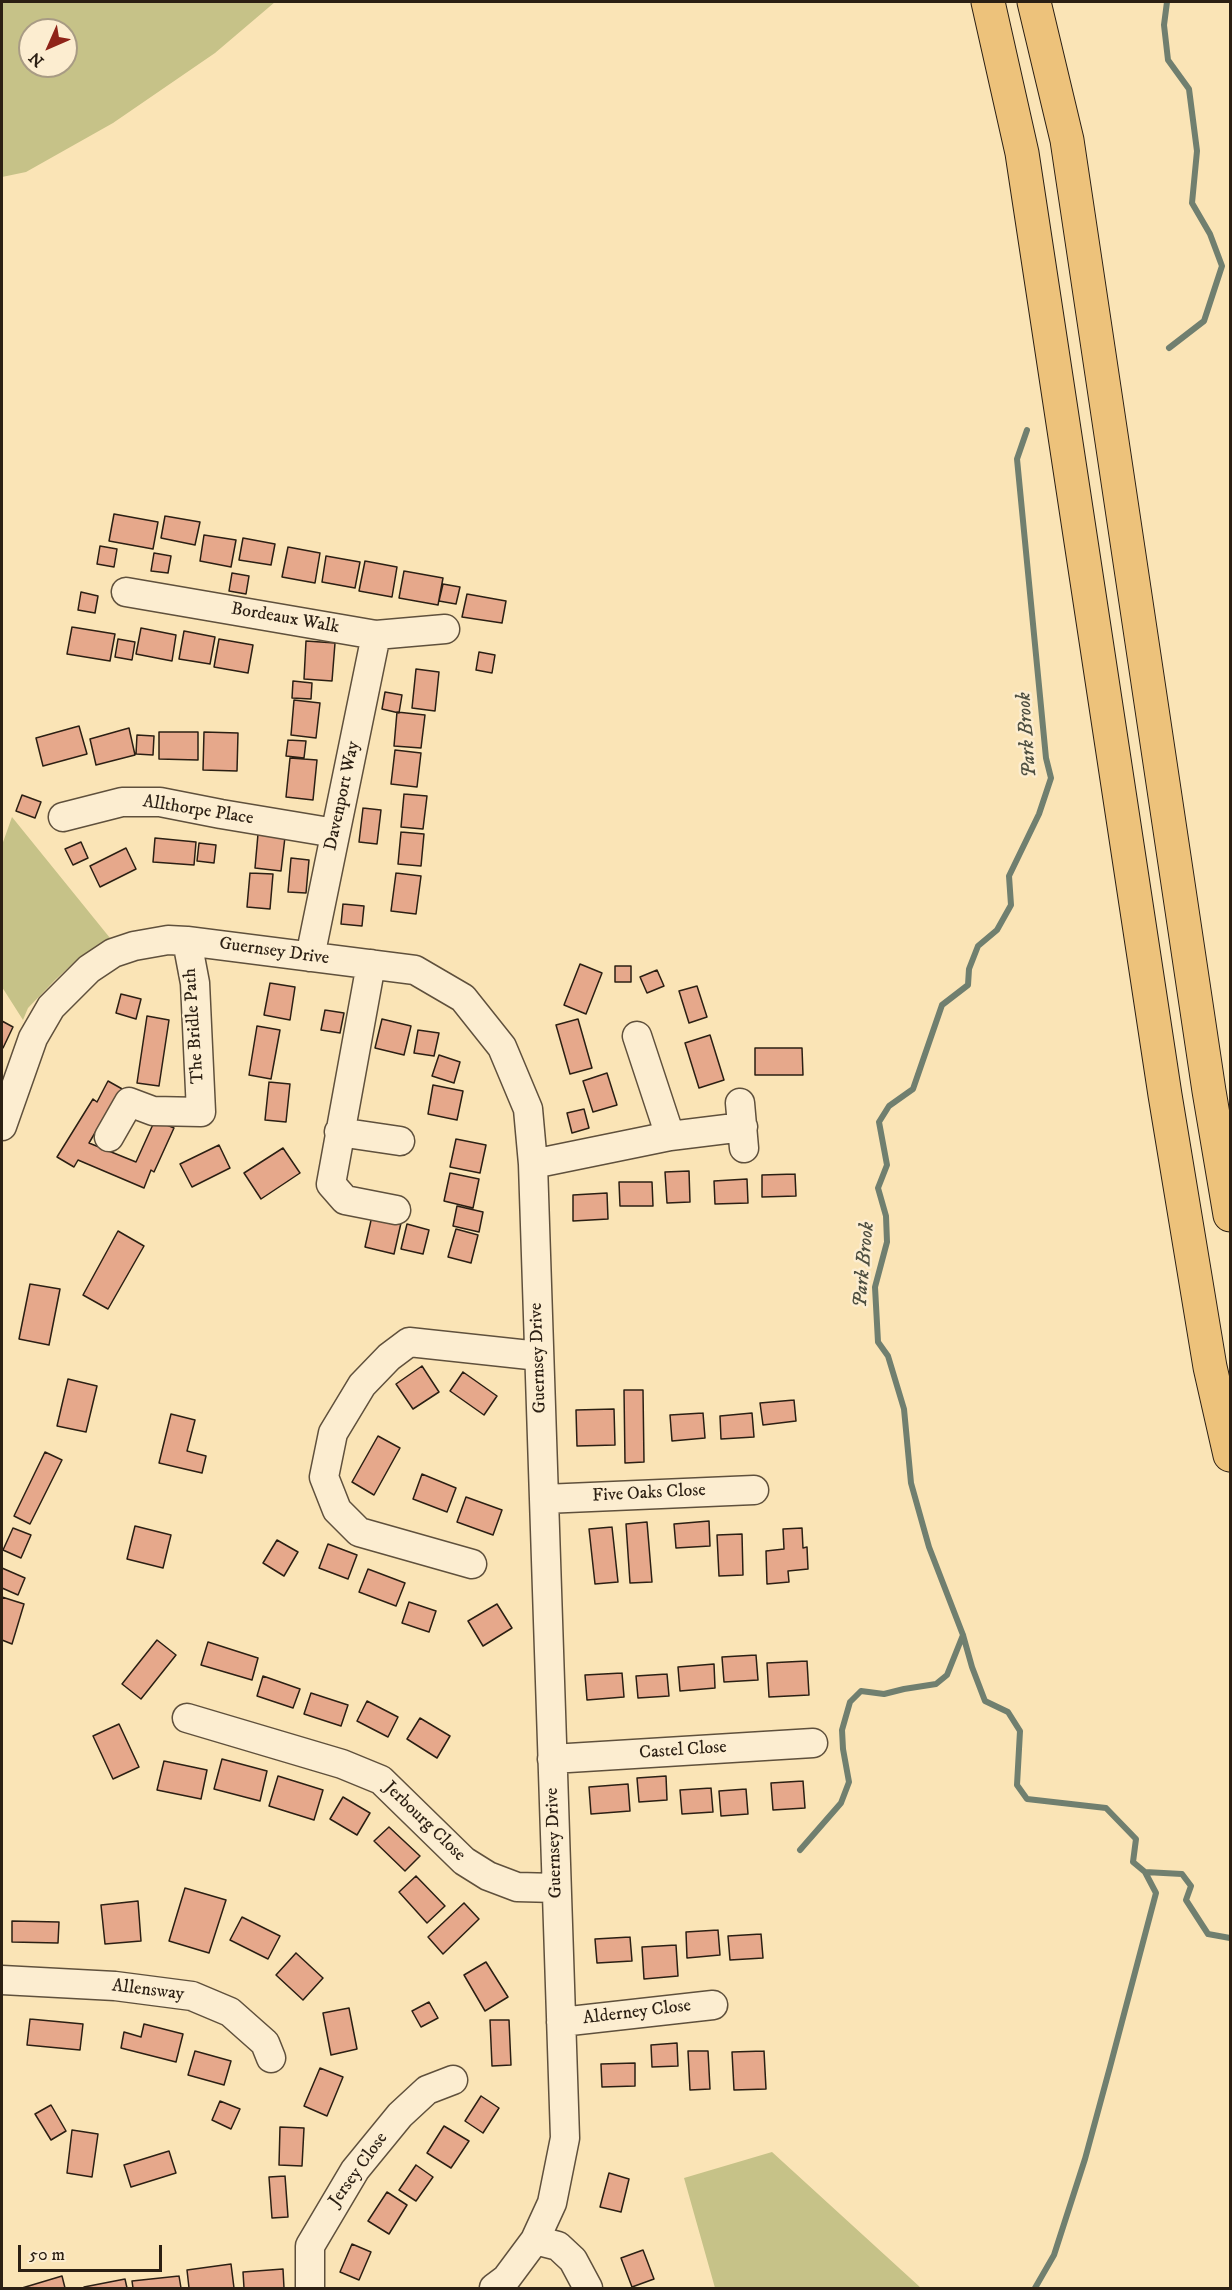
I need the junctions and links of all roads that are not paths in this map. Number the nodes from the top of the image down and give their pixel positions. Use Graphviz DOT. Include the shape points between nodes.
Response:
graph roads {
  1 [pos="988,2"];
  2 [pos="1034,2"];
  3 [pos="126,592"];
  4 [pos="445,629"];
  5 [pos="376,635"];
  6 [pos="63,817"];
  7 [pos="335,833"];
  8 [pos="187,940"];
  9 [pos="310,957"];
  10 [pos="371,964"];
  11 [pos="637,1036"];
  12 [pos="2,1126"];
  13 [pos="742,1126"];
  14 [pos="339,1132"];
  15 [pos="669,1136"];
  16 [pos="109,1137"];
  17 [pos="400,1141"];
  18 [pos="533,1164"];
  19 [pos="396,1210"];
  20 [pos="1230,1215"];
  21 [pos="539,1356"];
  22 [pos="1230,1455"];
  23 [pos="754,1490"];
  24 [pos="544,1499"];
  25 [pos="472,1564"];
  26 [pos="187,1718"];
  27 [pos="813,1743"];
  28 [pos="552,1759"];
  29 [pos="556,1888"];
  30 [pos="2,1980"];
  31 [pos="713,2005"];
  32 [pos="561,2022"];
  33 [pos="271,2058"];
  34 [pos="453,2080"];
  35 [pos="535,2240"];
  36 [pos="310,2289"];
  37 [pos="494,2289"];
  38 [pos="588,2289"];
  1 -- 22 [label="highway" via="1022,153 1165,1095 1210,1367"];
  2 -- 20 [label="highway" via="1067,140"];
  3 -- 5 [label="street, Bordeaux Walk"];
  4 -- 5 [label="street, Bordeaux Walk"];
  5 -- 7 [label="street, Davenport Way"];
  6 -- 7 [label="street, Allthorpe Place" via="122,802 160,802"];
  7 -- 9 [label="street, Davenport Way"];
  8 -- 9 [label="street, Guernsey Drive"];
  8 -- 12 [label="street, Guernsey Drive" via="168,940 113,953 89,969 51,1007 33,1038"];
  8 -- 16 [label="street, The Bridle Path" via="195,983 201,1112 153,1111 129,1102"];
  9 -- 10 [label="street, Guernsey Drive"];
  10 -- 14 [label="street"];
  10 -- 18 [label="street, Guernsey Drive" via="415,970 464,998 502,1047 528,1109"];
  11 -- 15 [label="street"];
  13 -- 15 [label="street"];
  14 -- 17 [label="street"];
  14 -- 19 [label="street" via="331,1184 345,1200"];
  15 -- 18 [label="street"];
  18 -- 21 [label="street, Guernsey Drive"];
  21 -- 24 [label="street, Guernsey Drive"];
  21 -- 25 [label="street" via="409,1342 362,1384 333,1433 324,1477 337,1510 359,1532"];
  23 -- 24 [label="street, Five Oaks Close"];
  24 -- 28 [label="street, Guernsey Drive"];
  26 -- 29 [label="street, Jerbourg Close" via="342,1764 381,1780 464,1861 488,1876 517,1887"];
  27 -- 28 [label="street, Castel Close"];
  28 -- 29 [label="street, Guernsey Drive"];
  29 -- 32 [label="street, Guernsey Drive"];
  30 -- 33 [label="street, Allensway" via="115,1986 192,1996 230,2012 265,2043"];
  31 -- 32 [label="street, Alderney Close"];
  32 -- 35 [label="street, Guernsey Drive" via="565,2138 552,2203"];
  34 -- 36 [label="street, Jersey Close" via="427,2090 400,2115 355,2170 310,2246"];
  35 -- 37 [label="street, Guernsey Drive"];
  35 -- 38 [label="street" via="558,2246 573,2260"];
}
